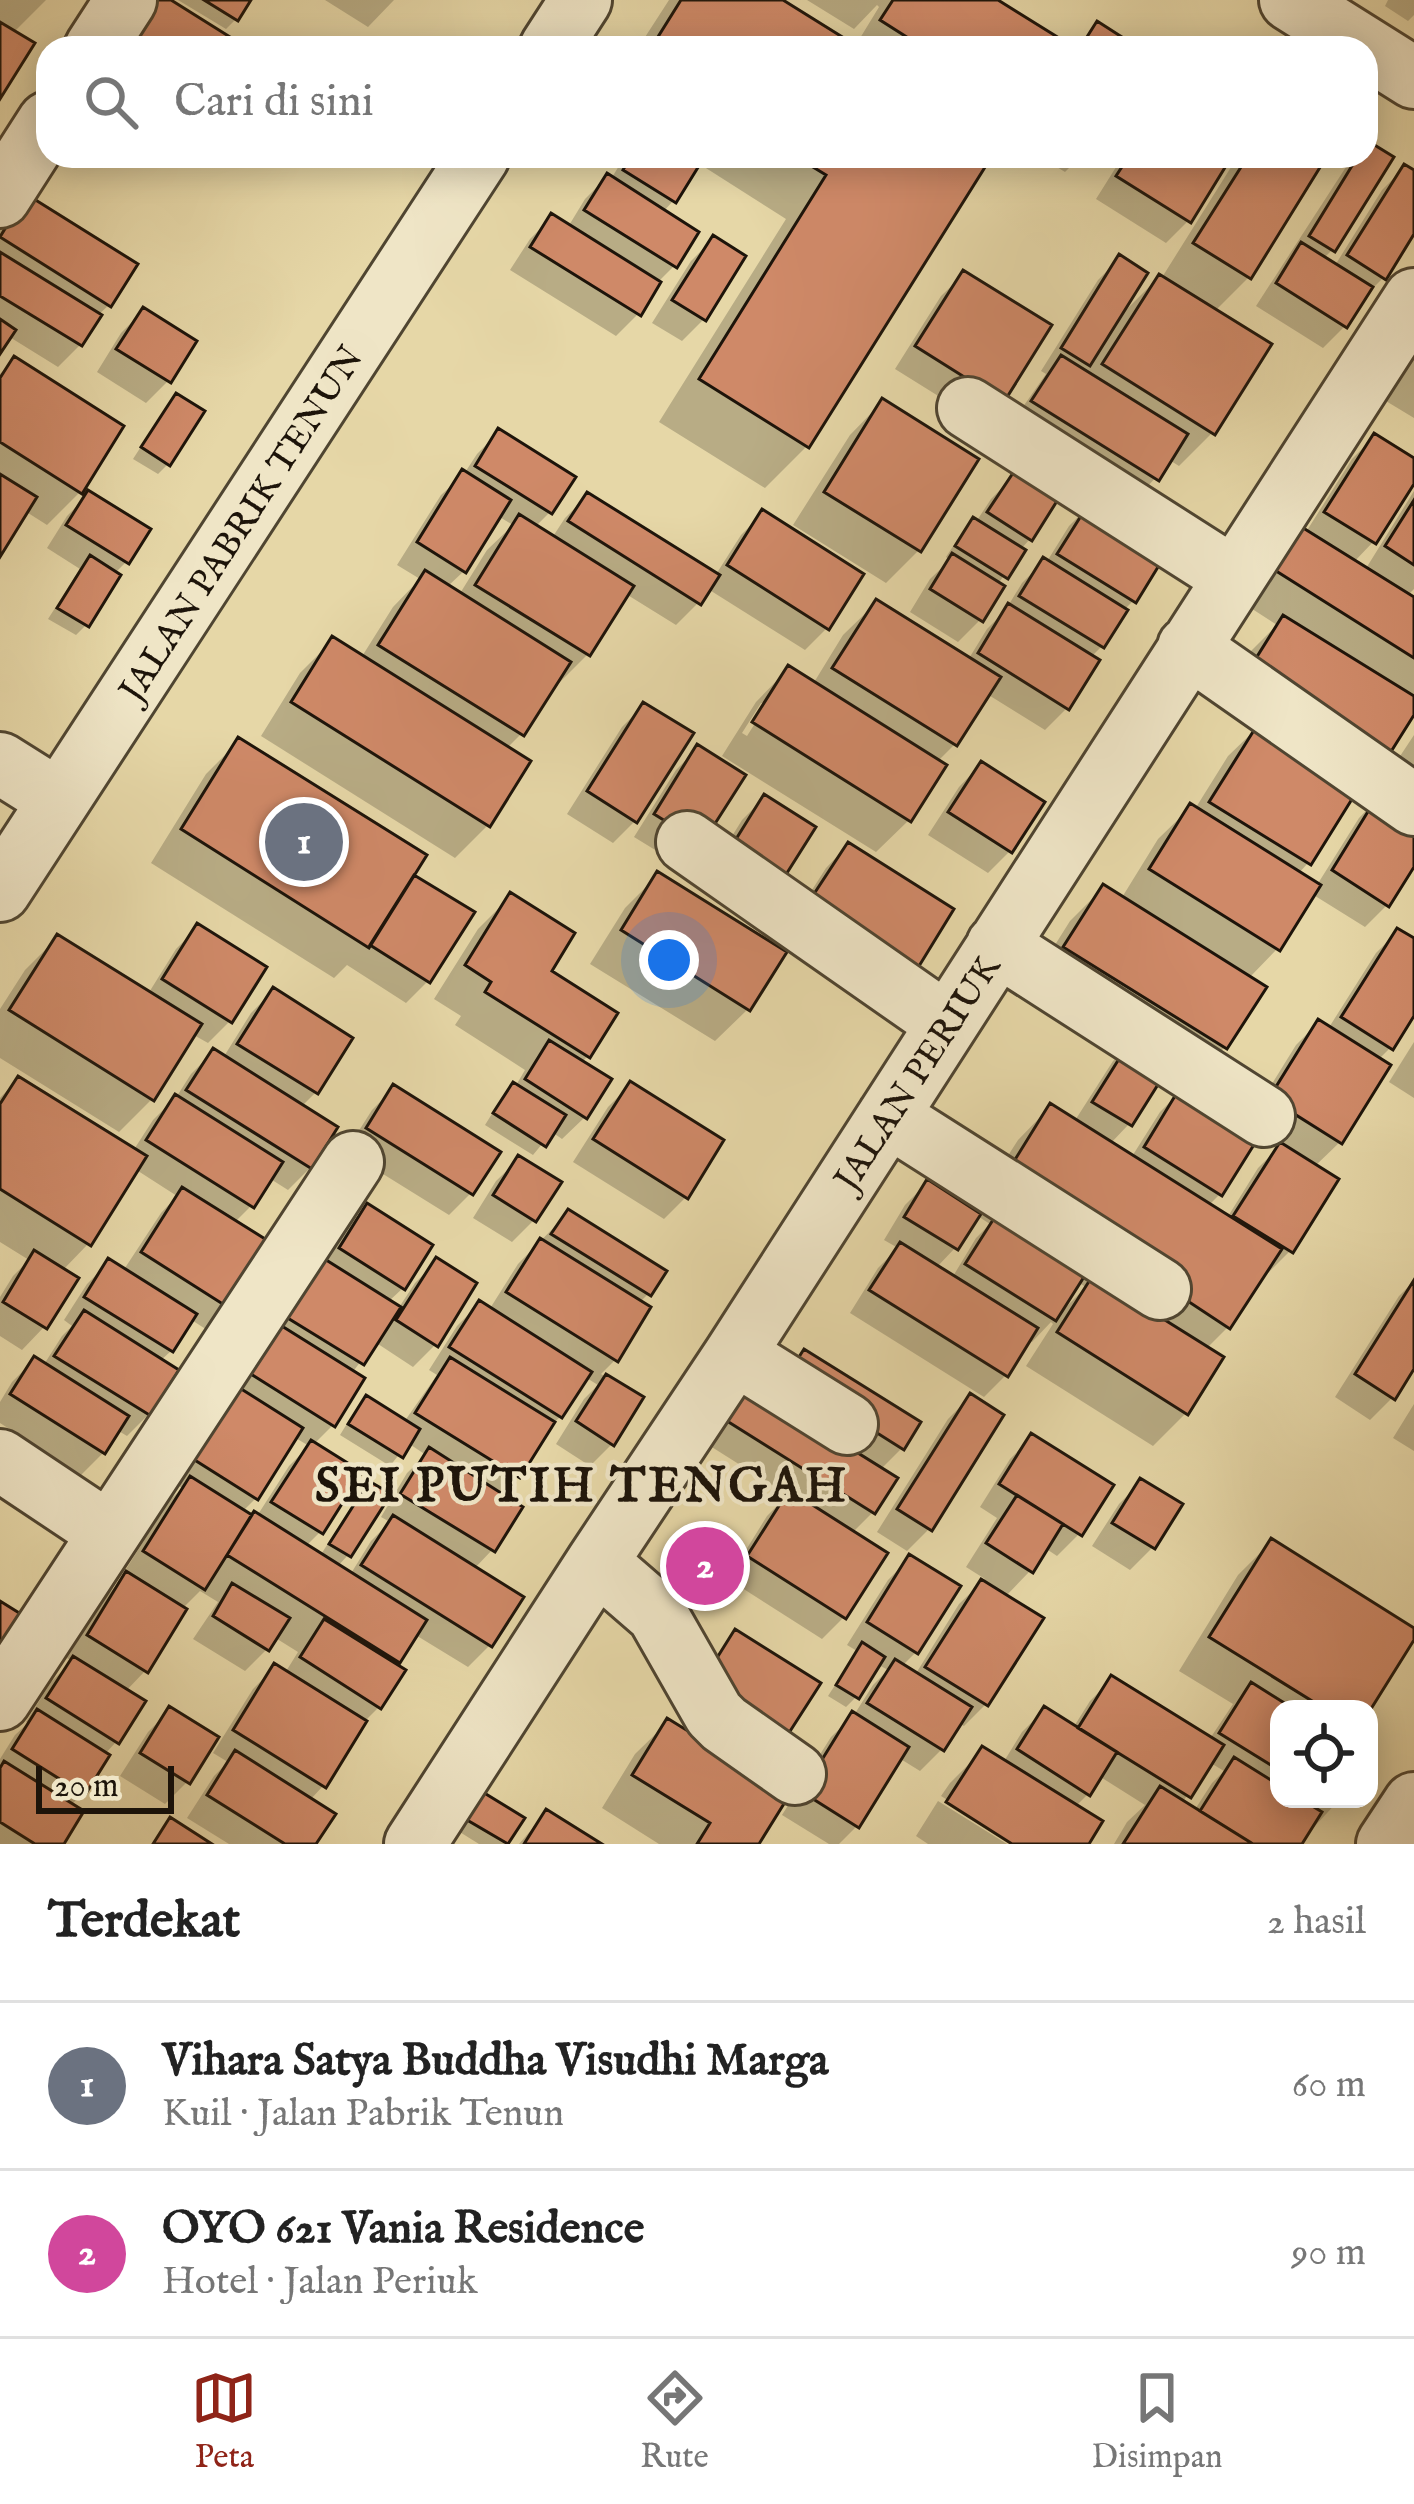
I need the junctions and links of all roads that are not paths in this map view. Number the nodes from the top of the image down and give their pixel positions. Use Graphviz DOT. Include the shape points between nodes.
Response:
graph roads {
  1 [pos="126,0"];
  2 [pos="581,0"];
  3 [pos="1290,0"];
  4 [pos="103,36"];
  5 [pos="558,36"];
  6 [pos="1347,36"];
  7 [pos="1378,55"];
  8 [pos="1414,78"];
  9 [pos="36,140"];
  10 [pos="471,168"];
  11 [pos="0,196"];
  12 [pos="1414,299"];
  13 [pos="968,408"];
  14 [pos="1233,577"];
  15 [pos="1188,647"];
  16 [pos="0,763"];
  17 [pos="59,800"];
  18 [pos="1414,805"];
  19 [pos="687,842"];
  20 [pos="0,891"];
  21 [pos="997,945"];
  22 [pos="946,1023"];
  23 [pos="888,1116"];
  24 [pos="1264,1116"];
  25 [pos="353,1162"];
  26 [pos="1160,1289"];
  27 [pos="735,1354"];
  28 [pos="848,1424"];
  29 [pos="0,1460"];
  30 [pos="108,1532"];
  31 [pos="597,1562"];
  32 [pos="0,1700"];
  33 [pos="795,1774"];
  34 [pos="1414,1803"];
  35 [pos="415,1844"];
  36 [pos="1387,1844"];
  1 -- 4 [label="street"];
  2 -- 5 [label="street"];
  3 -- 6 [label="street"];
  7 -- 8 [label="street"];
  9 -- 11 [label="street"];
  10 -- 17 [label="street, JALAN PABRIK TENUN"];
  12 -- 14 [label="street, JALAN PERIUK"];
  13 -- 14 [label="street"];
  14 -- 15 [label="street, JALAN PERIUK"];
  15 -- 18 [label="street"];
  15 -- 21 [label="street, JALAN PERIUK"];
  16 -- 17 [label="street"];
  17 -- 20 [label="street, JALAN PABRIK TENUN"];
  19 -- 22 [label="street"];
  21 -- 22 [label="street, JALAN PERIUK"];
  21 -- 24 [label="street"];
  22 -- 23 [label="street, JALAN PERIUK"];
  23 -- 26 [label="street"];
  23 -- 27 [label="street, JALAN PERIUK"];
  25 -- 30 [label="street"];
  27 -- 28 [label="street"];
  27 -- 31 [label="street, JALAN PERIUK"];
  29 -- 30 [label="street"];
  30 -- 32 [label="street"];
  31 -- 33 [label="street" via="657,1614 714,1714"];
  31 -- 35 [label="street, JALAN PERIUK"];
  34 -- 36 [label="street"];
}
